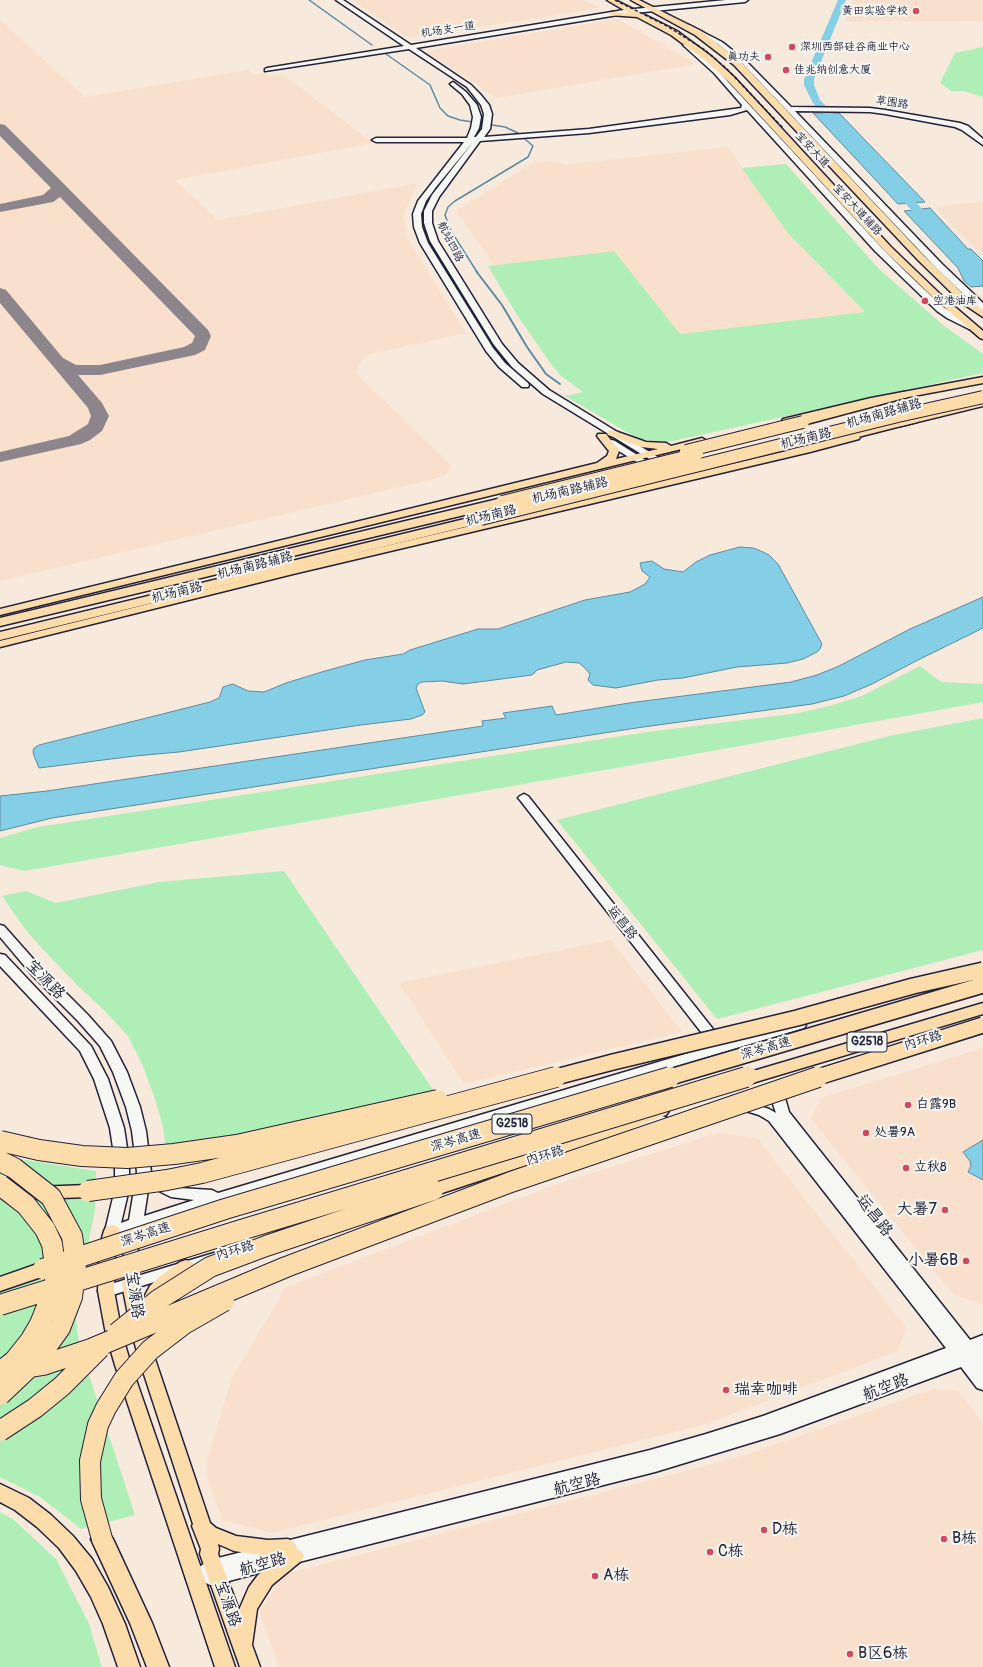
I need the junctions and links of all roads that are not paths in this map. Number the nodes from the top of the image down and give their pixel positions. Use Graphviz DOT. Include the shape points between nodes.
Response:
graph roads {
  1 [pos="330,0"];
  2 [pos="339,0"];
  3 [pos="634,0"];
  4 [pos="728,0"];
  5 [pos="746,0"];
  6 [pos="612,1"];
  7 [pos="651,8"];
  8 [pos="631,10"];
  9 [pos="609,13"];
  10 [pos="645,17"];
  11 [pos="680,22"];
  12 [pos="395,37"];
  13 [pos="387,41"];
  14 [pos="429,42"];
  15 [pos="404,46"];
  16 [pos="380,50"];
  17 [pos="419,53"];
  18 [pos="410,54"];
  19 [pos="266,69"];
  20 [pos="746,104"];
  21 [pos="790,109"];
  22 [pos="730,113"];
  23 [pos="757,117"];
  24 [pos="475,128"];
  25 [pos="486,129"];
  26 [pos="816,137"];
  27 [pos="513,139"];
  28 [pos="479,140"];
  29 [pos="468,141"];
  30 [pos="441,142"];
  31 [pos="983,143"];
  32 [pos="469,154"];
  33 [pos="457,155"];
  34 [pos="829,159"];
  35 [pos="828,195"];
  36 [pos="847,206"];
  37 [pos="983,308"];
  38 [pos="983,314"];
  39 [pos="972,327"];
  40 [pos="983,336"];
  41 [pos="983,380"];
  42 [pos="964,383"];
  43 [pos="983,384"];
  44 [pos="983,388"];
  45 [pos="904,395"];
  46 [pos="983,397"];
  47 [pos="983,403"];
  48 [pos="912,420"];
  49 [pos="612,433"];
  50 [pos="602,436"];
  51 [pos="699,442"];
  52 [pos="649,454"];
  53 [pos="637,457"];
  54 [pos="578,472"];
  55 [pos="687,478"];
  56 [pos="540,481"];
  57 [pos="674,481"];
  58 [pos="599,498"];
  59 [pos="502,502"];
  60 [pos="511,511"];
  61 [pos="286,543"];
  62 [pos="154,584"];
  63 [pos="0,612"];
  64 [pos="0,622"];
  65 [pos="0,636"];
  66 [pos="0,644"];
  67 [pos="524,798"];
  68 [pos="0,930"];
  69 [pos="0,958"];
  70 [pos="983,970"];
  71 [pos="983,985"];
  72 [pos="983,1008"];
  73 [pos="983,1024"];
  74 [pos="721,1048"];
  75 [pos="613,1062"];
  76 [pos="751,1076"];
  77 [pos="790,1082"];
  78 [pos="716,1104"];
  79 [pos="0,1142"];
  80 [pos="0,1161"];
  81 [pos="144,1172"];
  82 [pos="0,1186"];
  83 [pos="237,1192"];
  84 [pos="0,1194"];
  85 [pos="135,1223"];
  86 [pos="112,1231"];
  87 [pos="186,1266"];
  88 [pos="286,1266"];
  89 [pos="42,1269"];
  90 [pos="0,1280"];
  91 [pos="0,1284"];
  92 [pos="130,1284"];
  93 [pos="106,1291"];
  94 [pos="0,1305"];
  95 [pos="139,1330"];
  96 [pos="983,1340"];
  97 [pos="971,1355"];
  98 [pos="0,1372"];
  99 [pos="983,1384"];
  100 [pos="0,1395"];
  101 [pos="0,1431"];
  102 [pos="0,1492"];
  103 [pos="201,1526"];
  104 [pos="291,1551"];
  105 [pos="216,1572"];
  106 [pos="194,1579"];
  107 [pos="242,1645"];
  108 [pos="129,1667"];
  109 [pos="158,1667"];
  110 [pos="225,1667"];
  111 [pos="250,1667"];
  1 -- 13 [label="street, 航站四路"];
  2 -- 12 [label="street, 航站四路"];
  3 -- 7 [label="main road, 宝安大道"];
  4 -- 7 [label="street"];
  5 -- 7 [label="street"];
  6 -- 8 [label="main road, 宝安大道"];
  6 -- 9 [label="main road" via="616,4"];
  7 -- 8 [label="street, 机场支一道"];
  7 -- 11 [label="main road, 宝安大道"];
  8 -- 9 [label="street, 机场支一道"];
  8 -- 10 [label="main road, 宝安大道"];
  9 -- 10 [label="main road"];
  9 -- 14 [label="street, 机场支一道"];
  10 -- 20 [label="street, 宝安大道辅路" via="700,56"];
  10 -- 36 [label="main road, 宝安大道" via="684,40 719,67"];
  11 -- 21 [label="street, 宝安大道辅路" via="732,51"];
  11 -- 34 [label="main road, 宝安大道" via="737,63"];
  12 -- 14 [label="street"];
  12 -- 15 [label="street, 航站四路"];
  13 -- 15 [label="street, 航站四路"];
  13 -- 16 [label="street" via="386,46"];
  14 -- 15 [label="street, 机场支一道"];
  14 -- 17 [label="street"];
  15 -- 16 [label="street, 机场支一道"];
  15 -- 17 [label="street, 航站四路"];
  15 -- 18 [label="street, 航站四路"];
  16 -- 18 [label="street"];
  16 -- 19 [label="street, 机场支一道"];
  17 -- 25 [label="street, 航站四路" via="476,92 485,105 488,118"];
  18 -- 24 [label="street, 航站四路" via="464,93 477,116"];
  20 -- 22 [label="street" via="743,110"];
  20 -- 23 [label="street, 宝安大道辅路"];
  21 -- 26 [label="street, 宝安大道辅路"];
  21 -- 31 [label="street, 草围路" via="885,112 957,125 965,128"];
  22 -- 23 [label="street"];
  22 -- 27 [label="street"];
  23 -- 35 [label="street, 宝安大道辅路"];
  24 -- 29 [label="street, 航站四路"];
  24 -- 30 [label="street" via="463,136"];
  25 -- 27 [label="street" via="494,136"];
  25 -- 28 [label="street, 航站四路"];
  26 -- 34 [label="main road"];
  26 -- 37 [label="street, 宝安大道辅路" via="939,266"];
  27 -- 28 [label="street"];
  27 -- 32 [label="street" via="487,145"];
  28 -- 29 [label="street"];
  28 -- 32 [label="street, 航站四路"];
  29 -- 30 [label="street"];
  29 -- 33 [label="street, 航站四路"];
  30 -- 30 [label="street" via="376,140"];
  30 -- 33 [label="street" via="456,146"];
  32 -- 49 [label="street, 航站四路" via="441,188 431,205 428,227 431,234 491,334 511,361 546,392"];
  33 -- 50 [label="street, 航站四路" via="422,201 417,214 421,237 489,349 502,364 542,398"];
  34 -- 38 [label="main road, 宝安大道" via="921,258 965,301"];
  35 -- 36 [label="main road"];
  35 -- 39 [label="street, 宝安大道辅路" via="924,294 950,316"];
  36 -- 39 [label="main road, 宝安大道" via="913,274"];
  39 -- 40 [label="main road, 宝安大道"];
  41 -- 42 [label="main road, 机场南路辅路"];
  42 -- 43 [label="main road"];
  42 -- 45 [label="main road, 机场南路辅路"];
  44 -- 59 [label="highway, 机场南路, bridge" via="887,408"];
  45 -- 51 [label="main road, 机场南路辅路"];
  45 -- 59 [label="highway, bridge" via="644,462"];
  46 -- 60 [label="highway, 机场南路, bridge"];
  47 -- 48 [label="main road, 机场南路辅路"];
  48 -- 55 [label="main road, 机场南路辅路" via="836,443"];
  48 -- 60 [label="highway, bridge" via="791,450"];
  49 -- 51 [label="main road" via="652,446"];
  49 -- 52 [label="street, 航站四路"];
  50 -- 53 [label="street, 航站四路"];
  50 -- 54 [label="main road" via="614,451 612,457 602,464"];
  51 -- 52 [label="main road, 机场南路辅路"];
  52 -- 53 [label="main road, 机场南路辅路"];
  52 -- 55 [label="street, 航站四路"];
  53 -- 54 [label="main road, 机场南路辅路"];
  53 -- 57 [label="street, 航站四路"];
  54 -- 56 [label="main road, 机场南路辅路"];
  55 -- 57 [label="main road, 机场南路辅路"];
  56 -- 58 [label="main road" via="582,475 599,478 608,484 610,489"];
  56 -- 61 [label="main road, 机场南路辅路"];
  57 -- 58 [label="main road, 机场南路辅路"];
  58 -- 66 [label="main road, 机场南路辅路"];
  59 -- 62 [label="highway, 机场南路"];
  60 -- 65 [label="highway, 机场南路, bridge"];
  61 -- 62 [label="highway"];
  61 -- 63 [label="main road, 机场南路辅路"];
  62 -- 64 [label="highway, 机场南路"];
  67 -- 74 [label="street, 运昌路"];
  68 -- 81 [label="street, 宝源路" via="106,1044 133,1107"];
  69 -- 86 [label="street, 宝源路" via="86,1049 101,1079 120,1142 122,1189"];
  70 -- 74 [label="street"];
  70 -- 75 [label="highway, bridge"];
  71 -- 89 [label="highway, 深岑高速 / G2518, bridge" via="233,1206"];
  72 -- 76 [label="highway, 深岑高速 / G2518"];
  73 -- 77 [label="street, 内环路"];
  73 -- 88 [label="highway, bridge" via="763,1095 518,1179"];
  74 -- 83 [label="street"];
  75 -- 79 [label="highway, bridge" via="285,1135 181,1154 127,1158 89,1156"];
  75 -- 84 [label="highway, bridge" via="195,1174 95,1190"];
  76 -- 94 [label="highway, 深岑高速 / G2518, bridge"];
  76 -- 101 [label="highway, bridge" via="603,1134 210,1267 158,1300 102,1346 62,1386"];
  77 -- 78 [label="street, 内环路"];
  77 -- 97 [label="street, 运昌路" via="778,1098 784,1115"];
  78 -- 87 [label="street, 内环路"];
  78 -- 97 [label="street, 运昌路" via="750,1107 774,1118"];
  80 -- 100 [label="highway, bridge" via="33,1182 53,1201 70,1232 76,1264 72,1297 60,1328 38,1360"];
  81 -- 83 [label="street" via="159,1185 176,1193 197,1195"];
  81 -- 85 [label="street, 宝源路"];
  82 -- 98 [label="highway, bridge" via="37,1216 52,1244 56,1272 54,1289 40,1324 14,1361"];
  83 -- 85 [label="street"];
  85 -- 86 [label="street"];
  85 -- 92 [label="street, 宝源路" via="129,1264"];
  86 -- 93 [label="main road, 宝源路" via="107,1249"];
  87 -- 92 [label="street, 内环路"];
  87 -- 95 [label="main road" via="164,1281 156,1290 143,1313"];
  88 -- 98 [label="highway, bridge" via="91,1349 43,1365"];
  88 -- 109 [label="highway, bridge" via="207,1310 163,1339 136,1365 115,1392 98,1425 90,1461 91,1499 95,1518"];
  89 -- 90 [label="highway"];
  89 -- 91 [label="highway, 深岑高速 / G2518"];
  92 -- 93 [label="street, 内环路"];
  92 -- 95 [label="main road, 宝源路"];
  93 -- 106 [label="main road, 宝源路" via="122,1365"];
  95 -- 103 [label="main road, 宝源路"];
  96 -- 97 [label="street, 航空路"];
  97 -- 99 [label="street, 运昌路"];
  97 -- 104 [label="street, 航空路" via="774,1430 655,1465"];
  102 -- 108 [label="highway" via="22,1504 44,1521 66,1542 84,1565 114,1624"];
  103 -- 104 [label="main road" via="210,1533 234,1543"];
  103 -- 105 [label="main road, 宝源路"];
  104 -- 105 [label="street, 航空路"];
  104 -- 107 [label="main road" via="256,1593 248,1609"];
  105 -- 106 [label="street, 航空路"];
  105 -- 107 [label="main road, 宝源路"];
  106 -- 110 [label="main road, 宝源路"];
  107 -- 111 [label="main road, 宝源路"];
}
